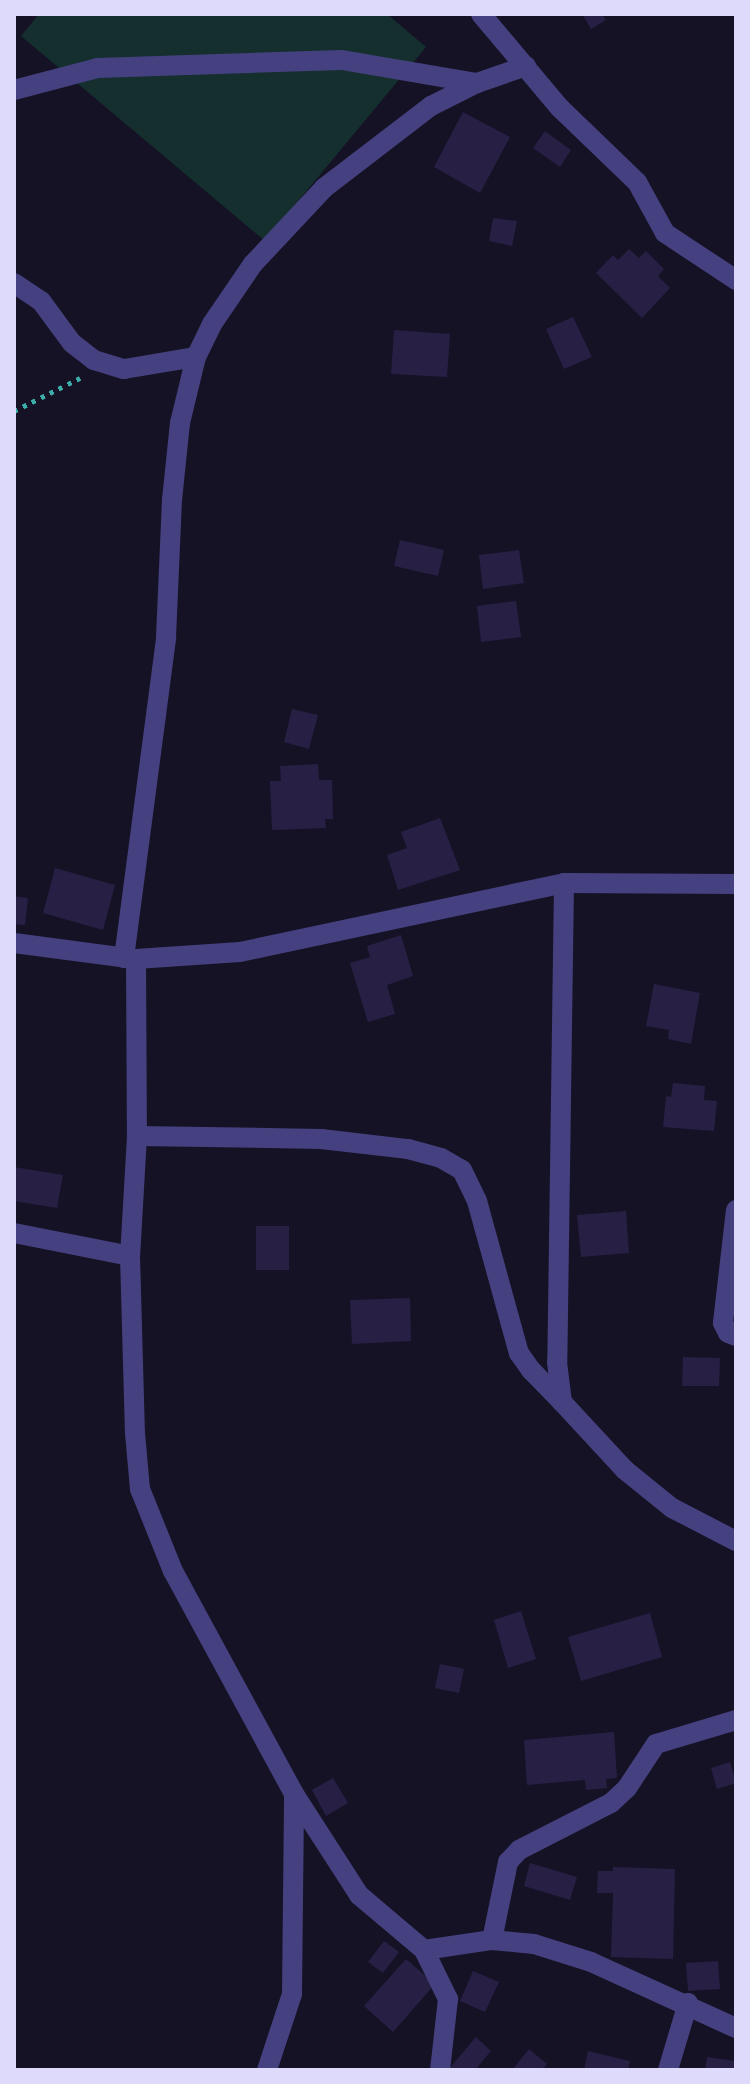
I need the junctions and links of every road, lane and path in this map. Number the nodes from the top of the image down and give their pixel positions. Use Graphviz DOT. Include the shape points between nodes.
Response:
graph roads {
  1 [pos="491,18"];
  2 [pos="526,66"];
  3 [pos="477,83"];
  4 [pos="14,90"];
  5 [pos="736,280"];
  6 [pos="14,283"];
  7 [pos="196,357"];
  8 [pos="83,378"];
  9 [pos="14,411"];
  10 [pos="564,883"];
  11 [pos="736,884"];
  12 [pos="14,943"];
  13 [pos="130,958"];
  14 [pos="137,1136"];
  15 [pos="736,1210"];
  16 [pos="14,1233"];
  17 [pos="130,1256"];
  18 [pos="736,1336"];
  19 [pos="562,1402"];
  20 [pos="736,1541"];
  21 [pos="736,1720"];
  22 [pos="294,1794"];
  23 [pos="492,1940"];
  24 [pos="424,1950"];
  25 [pos="688,2003"];
  26 [pos="736,2028"];
  27 [pos="267,2070"];
  28 [pos="440,2070"];
  29 [pos="668,2070"];
  1 -- 2 [label="street"];
  2 -- 3 [label="street"];
  2 -- 5 [label="street" via="560,108 637,182 665,233"];
  3 -- 4 [label="street" via="342,60 98,68"];
  3 -- 7 [label="street" via="431,106 324,188 253,264"];
  6 -- 7 [label="street" via="41,301 72,343 94,360 124,369"];
  7 -- 13 [label="street" via="180,423 166,637"];
  8 -- 9 [label="path"];
  10 -- 11 [label="street"];
  10 -- 13 [label="street" via="240,952"];
  10 -- 19 [label="street" via="557,1331"];
  12 -- 13 [label="street"];
  13 -- 14 [label="street"];
  14 -- 17 [label="street"];
  14 -- 19 [label="street" via="321,1139 408,1149 462,1170 477,1201 519,1353"];
  15 -- 18 [label="street" via="723,1323"];
  16 -- 17 [label="street"];
  17 -- 22 [label="street" via="140,1489 173,1571"];
  19 -- 20 [label="street" via="625,1470 672,1508"];
  21 -- 23 [label="street" via="656,1744 611,1803 519,1850 508,1862"];
  22 -- 24 [label="street" via="359,1895"];
  22 -- 27 [label="street" via="292,1994"];
  23 -- 24 [label="street"];
  23 -- 25 [label="street" via="534,1944 591,1962"];
  24 -- 28 [label="street" via="448,1999"];
  25 -- 26 [label="street"];
  25 -- 29 [label="street"];
}
